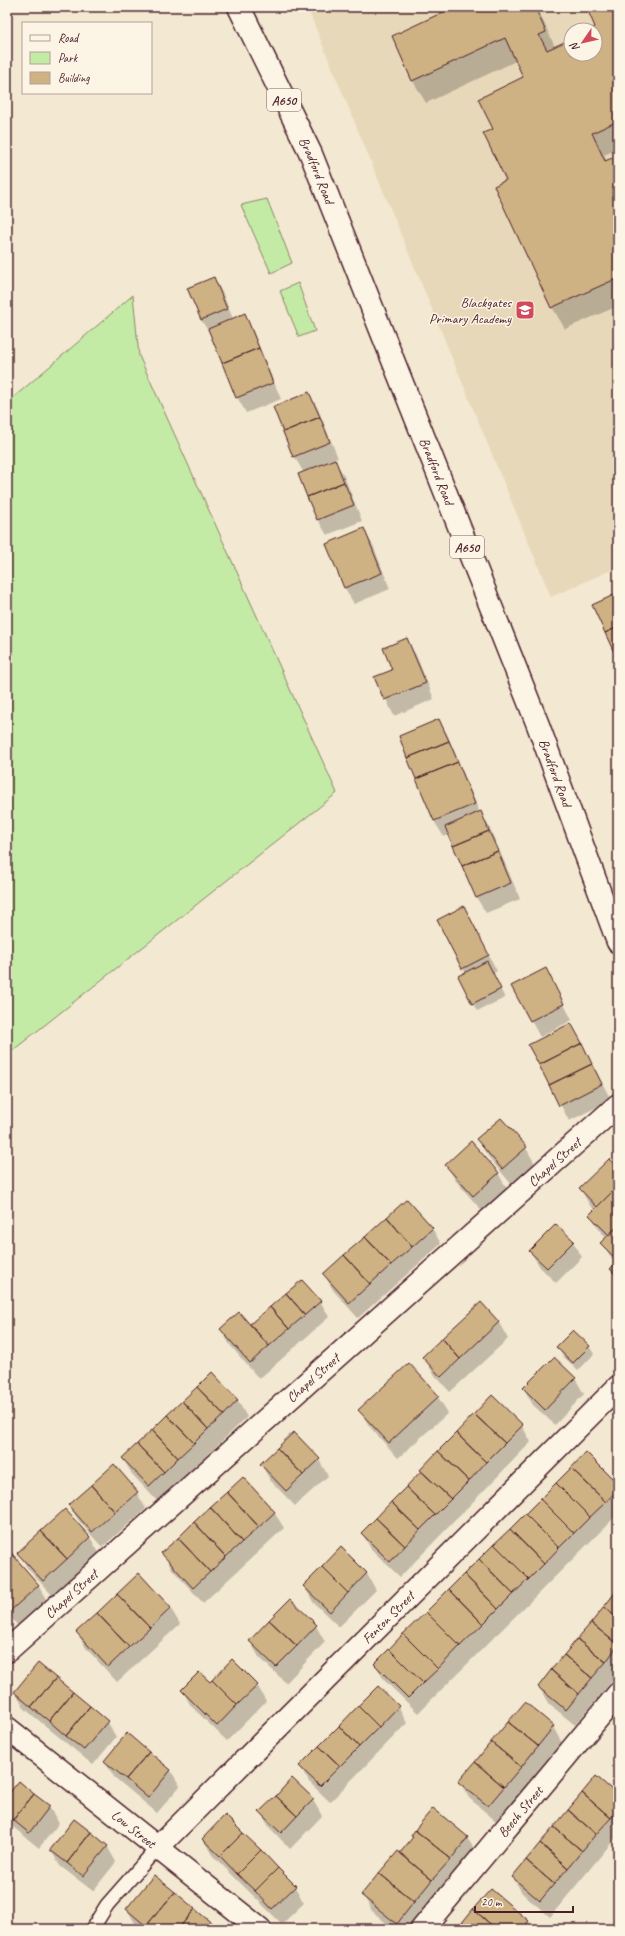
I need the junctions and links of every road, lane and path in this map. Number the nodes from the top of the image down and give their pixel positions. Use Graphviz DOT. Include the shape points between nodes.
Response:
graph roads {
  1 [pos="239,7"];
  2 [pos="618,942"];
  3 [pos="618,1105"];
  4 [pos="618,1387"];
  5 [pos="7,1650"];
  6 [pos="618,1694"];
  7 [pos="7,1728"];
  8 [pos="158,1847"];
  9 [pos="92,1929"];
  10 [pos="260,1929"];
  11 [pos="422,1929"];
  1 -- 2 [label="street, Bradford Road / A650" via="311,154 538,725"];
  3 -- 5 [label="street, Chapel Street"];
  4 -- 8 [label="street, Fenton Street"];
  6 -- 11 [label="street, Beech Street"];
  7 -- 8 [label="street, Low Street"];
  8 -- 9 [label="lane" via="107,1905"];
  8 -- 10 [label="street, Low Street"];
}
